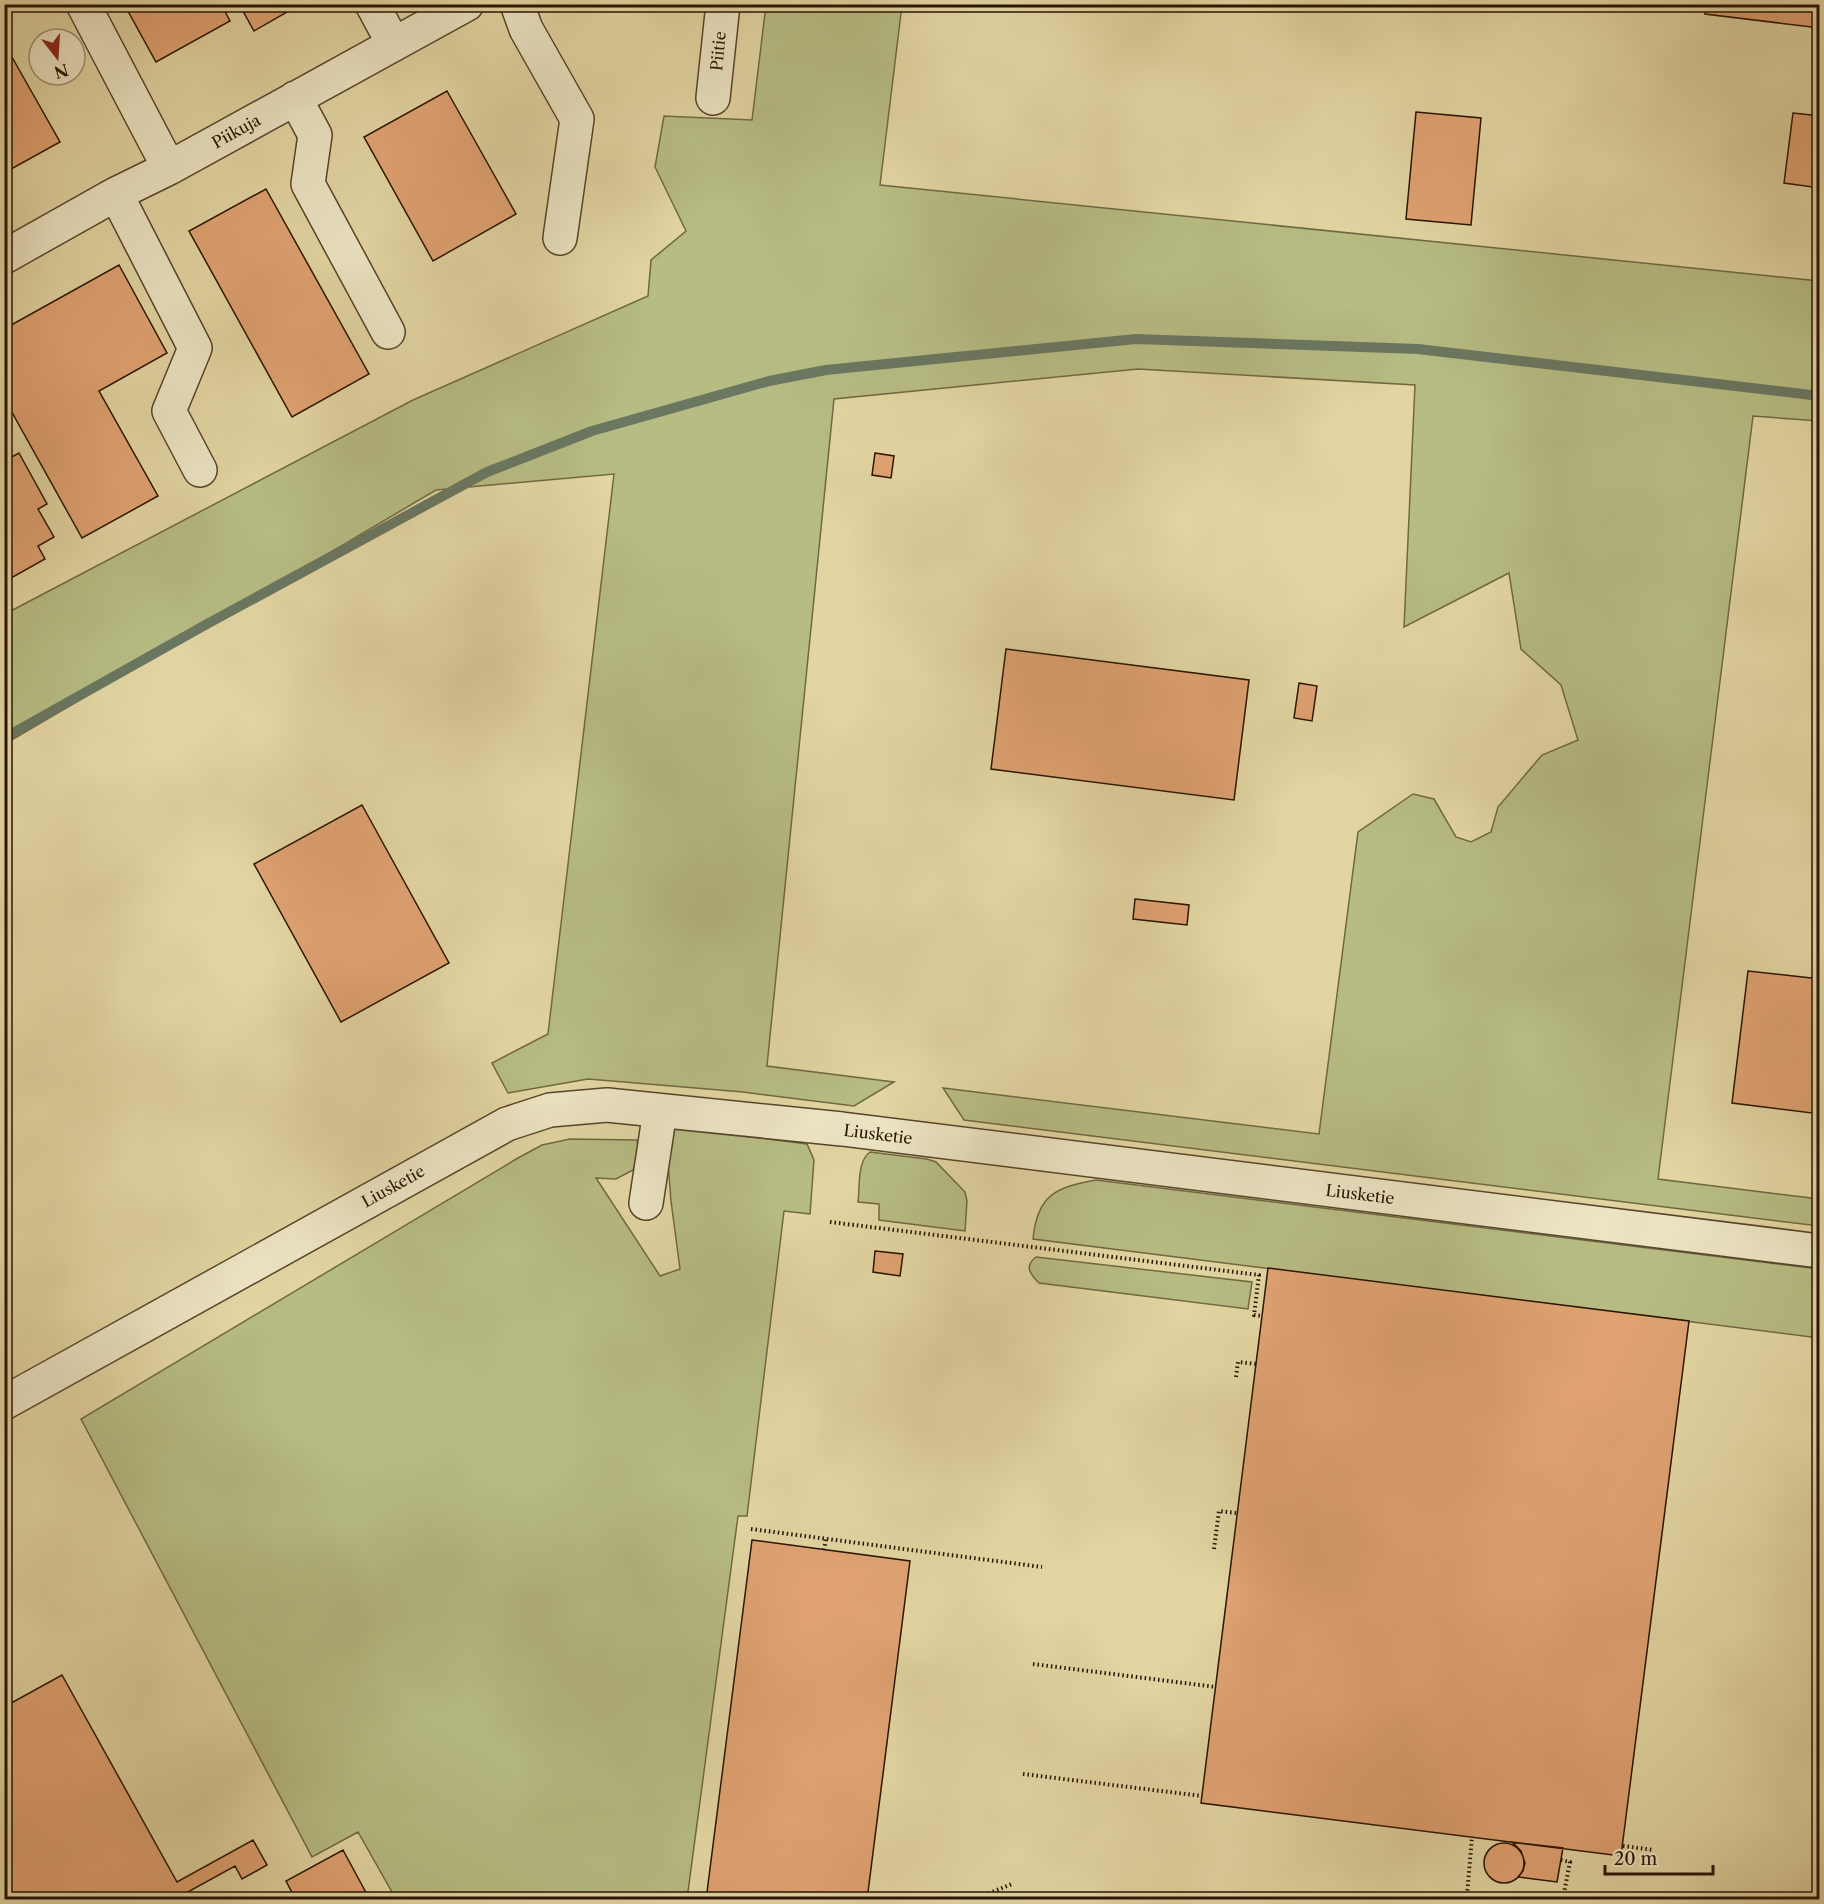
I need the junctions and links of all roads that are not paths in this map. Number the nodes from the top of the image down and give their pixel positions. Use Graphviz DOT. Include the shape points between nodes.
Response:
graph roads {
  1 [pos="83,4"];
  2 [pos="372,4"];
  3 [pos="467,4"];
  4 [pos="518,4"];
  5 [pos="723,4"];
  6 [pos="393,44"];
  7 [pos="295,98"];
  8 [pos="713,98"];
  9 [pos="169,168"];
  10 [pos="116,194"];
  11 [pos="560,238"];
  12 [pos="4,256"];
  13 [pos="388,332"];
  14 [pos="200,470"];
  15 [pos="660,1111"];
  16 [pos="646,1203"];
  17 [pos="1820,1251"];
  18 [pos="4,1403"];
  1 -- 9 [label="street"];
  2 -- 6 [label="street"];
  3 -- 6 [label="street, Piikuja"];
  4 -- 11 [label="street" via="526,29 577,119"];
  5 -- 8 [label="street, Piitie"];
  6 -- 7 [label="street, Piikuja"];
  7 -- 9 [label="street, Piikuja"];
  7 -- 13 [label="street" via="315,135 308,184"];
  9 -- 10 [label="street, Piikuja"];
  10 -- 12 [label="street, Piikuja"];
  10 -- 14 [label="street" via="195,348 169,411"];
  15 -- 16 [label="street"];
  15 -- 17 [label="street, Liusketie" via="853,1130"];
  15 -- 18 [label="street, Liusketie" via="606,1105 550,1110 507,1124"];
}
